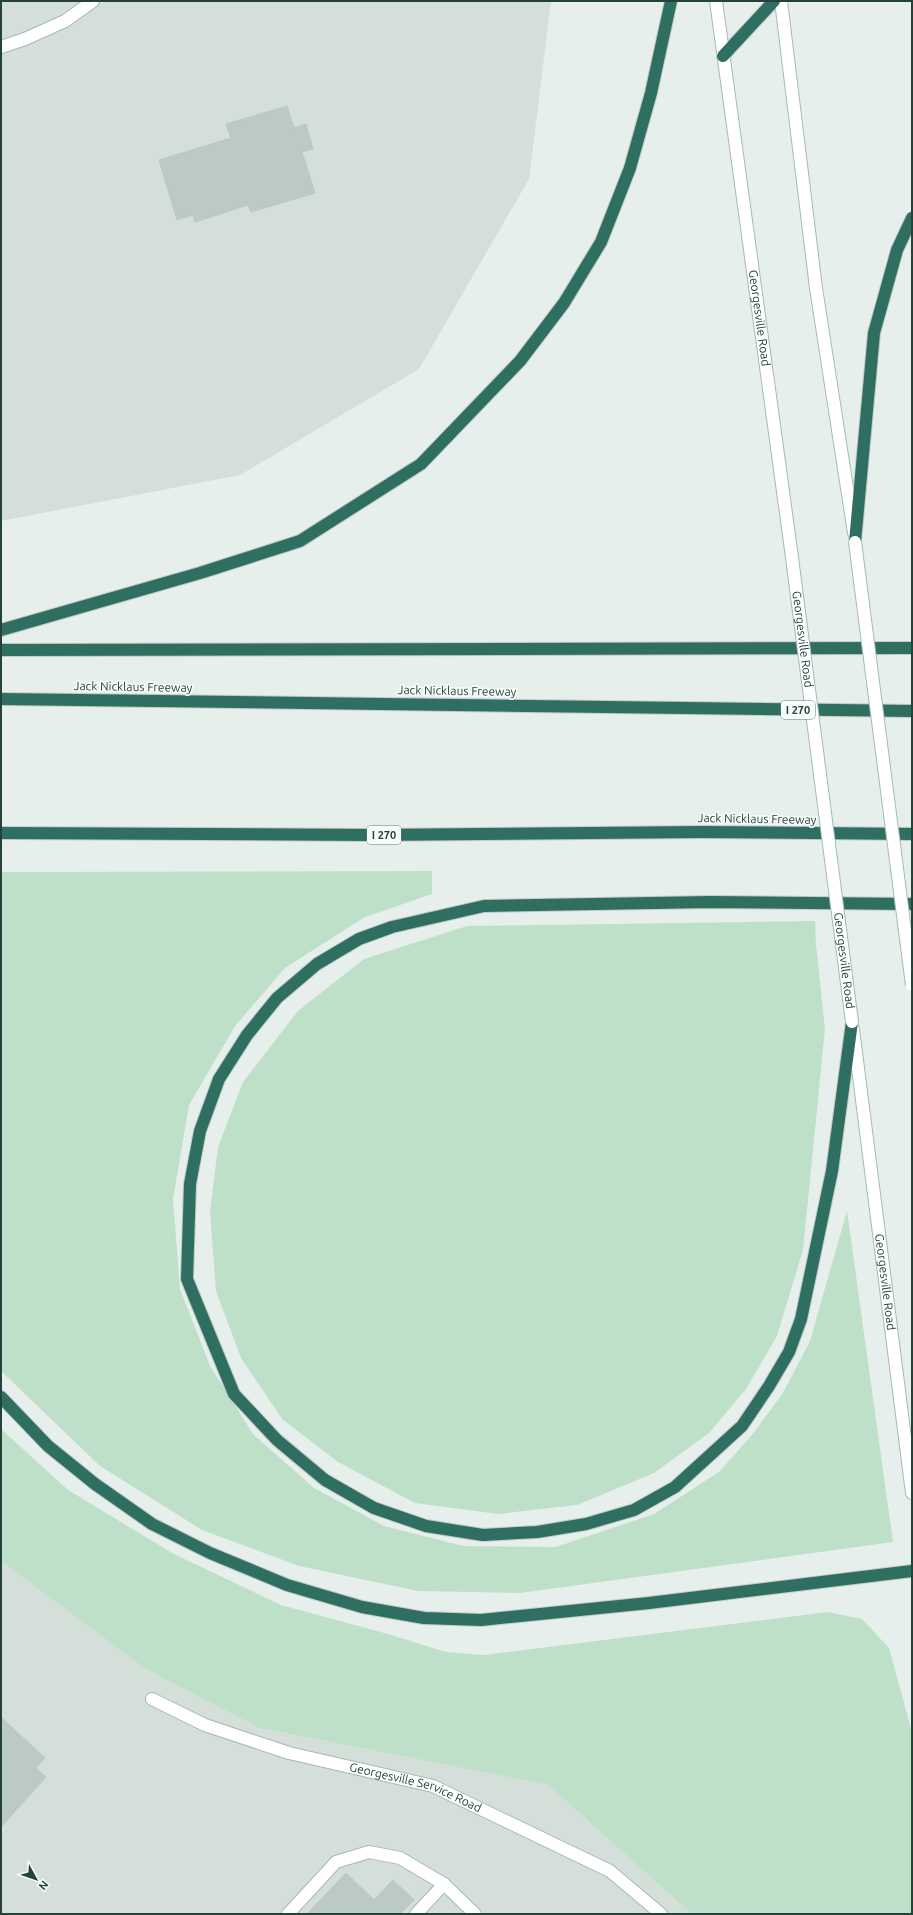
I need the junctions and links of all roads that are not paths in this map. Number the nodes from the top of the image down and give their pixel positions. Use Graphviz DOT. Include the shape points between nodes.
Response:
graph roads {
  1 [pos="93,1"];
  2 [pos="671,1"];
  3 [pos="716,1"];
  4 [pos="774,1"];
  5 [pos="781,1"];
  6 [pos="1,47"];
  7 [pos="723,56"];
  8 [pos="912,218"];
  9 [pos="855,542"];
  10 [pos="1,630"];
  11 [pos="912,648"];
  12 [pos="1,650"];
  13 [pos="1,699"];
  14 [pos="912,711"];
  15 [pos="1,833"];
  16 [pos="912,834"];
  17 [pos="912,904"];
  18 [pos="912,985"];
  19 [pos="852,1022"];
  20 [pos="1,1397"];
  21 [pos="912,1493"];
  22 [pos="912,1571"];
  23 [pos="152,1698"];
  24 [pos="444,1884"];
  25 [pos="288,1914"];
  26 [pos="416,1914"];
  27 [pos="475,1914"];
  28 [pos="661,1914"];
  1 -- 6 [label="main road" via="65,21"];
  2 -- 10 [label="highway" via="651,93 630,168 601,242 564,303 520,360 421,464 300,541 200,573"];
  3 -- 7 [label="main road, Georgesville Road"];
  4 -- 7 [label="highway"];
  5 -- 9 [label="main road" via="816,288"];
  7 -- 19 [label="main road, Georgesville Road, bridge" via="791,550"];
  8 -- 9 [label="highway" via="897,250 874,333"];
  9 -- 18 [label="main road, bridge"];
  11 -- 12 [label="highway"];
  13 -- 14 [label="highway, Jack Nicklaus Freeway / I 270"];
  15 -- 16 [label="highway, Jack Nicklaus Freeway / I 270"];
  17 -- 19 [label="highway" via="710,902 484,906 392,927 358,939 318,964 277,998 247,1035 219,1079 200,1131 190,1184 187,1279 234,1394 276,1440 325,1480 374,1508 426,1526 484,1535 537,1532 586,1524 634,1510 675,1487 742,1426 789,1352 799,1326 832,1171"];
  19 -- 21 [label="main road, Georgesville Road"];
  20 -- 22 [label="highway" via="48,1446 95,1484 152,1524 210,1553 287,1585 362,1607 424,1618 481,1620 649,1604"];
  23 -- 28 [label="main road, Georgesville Service Road" via="205,1725 289,1753 434,1786 610,1871"];
  24 -- 25 [label="main road" via="400,1858 369,1852 336,1862"];
  24 -- 26 [label="main road"];
  24 -- 27 [label="main road"];
}
